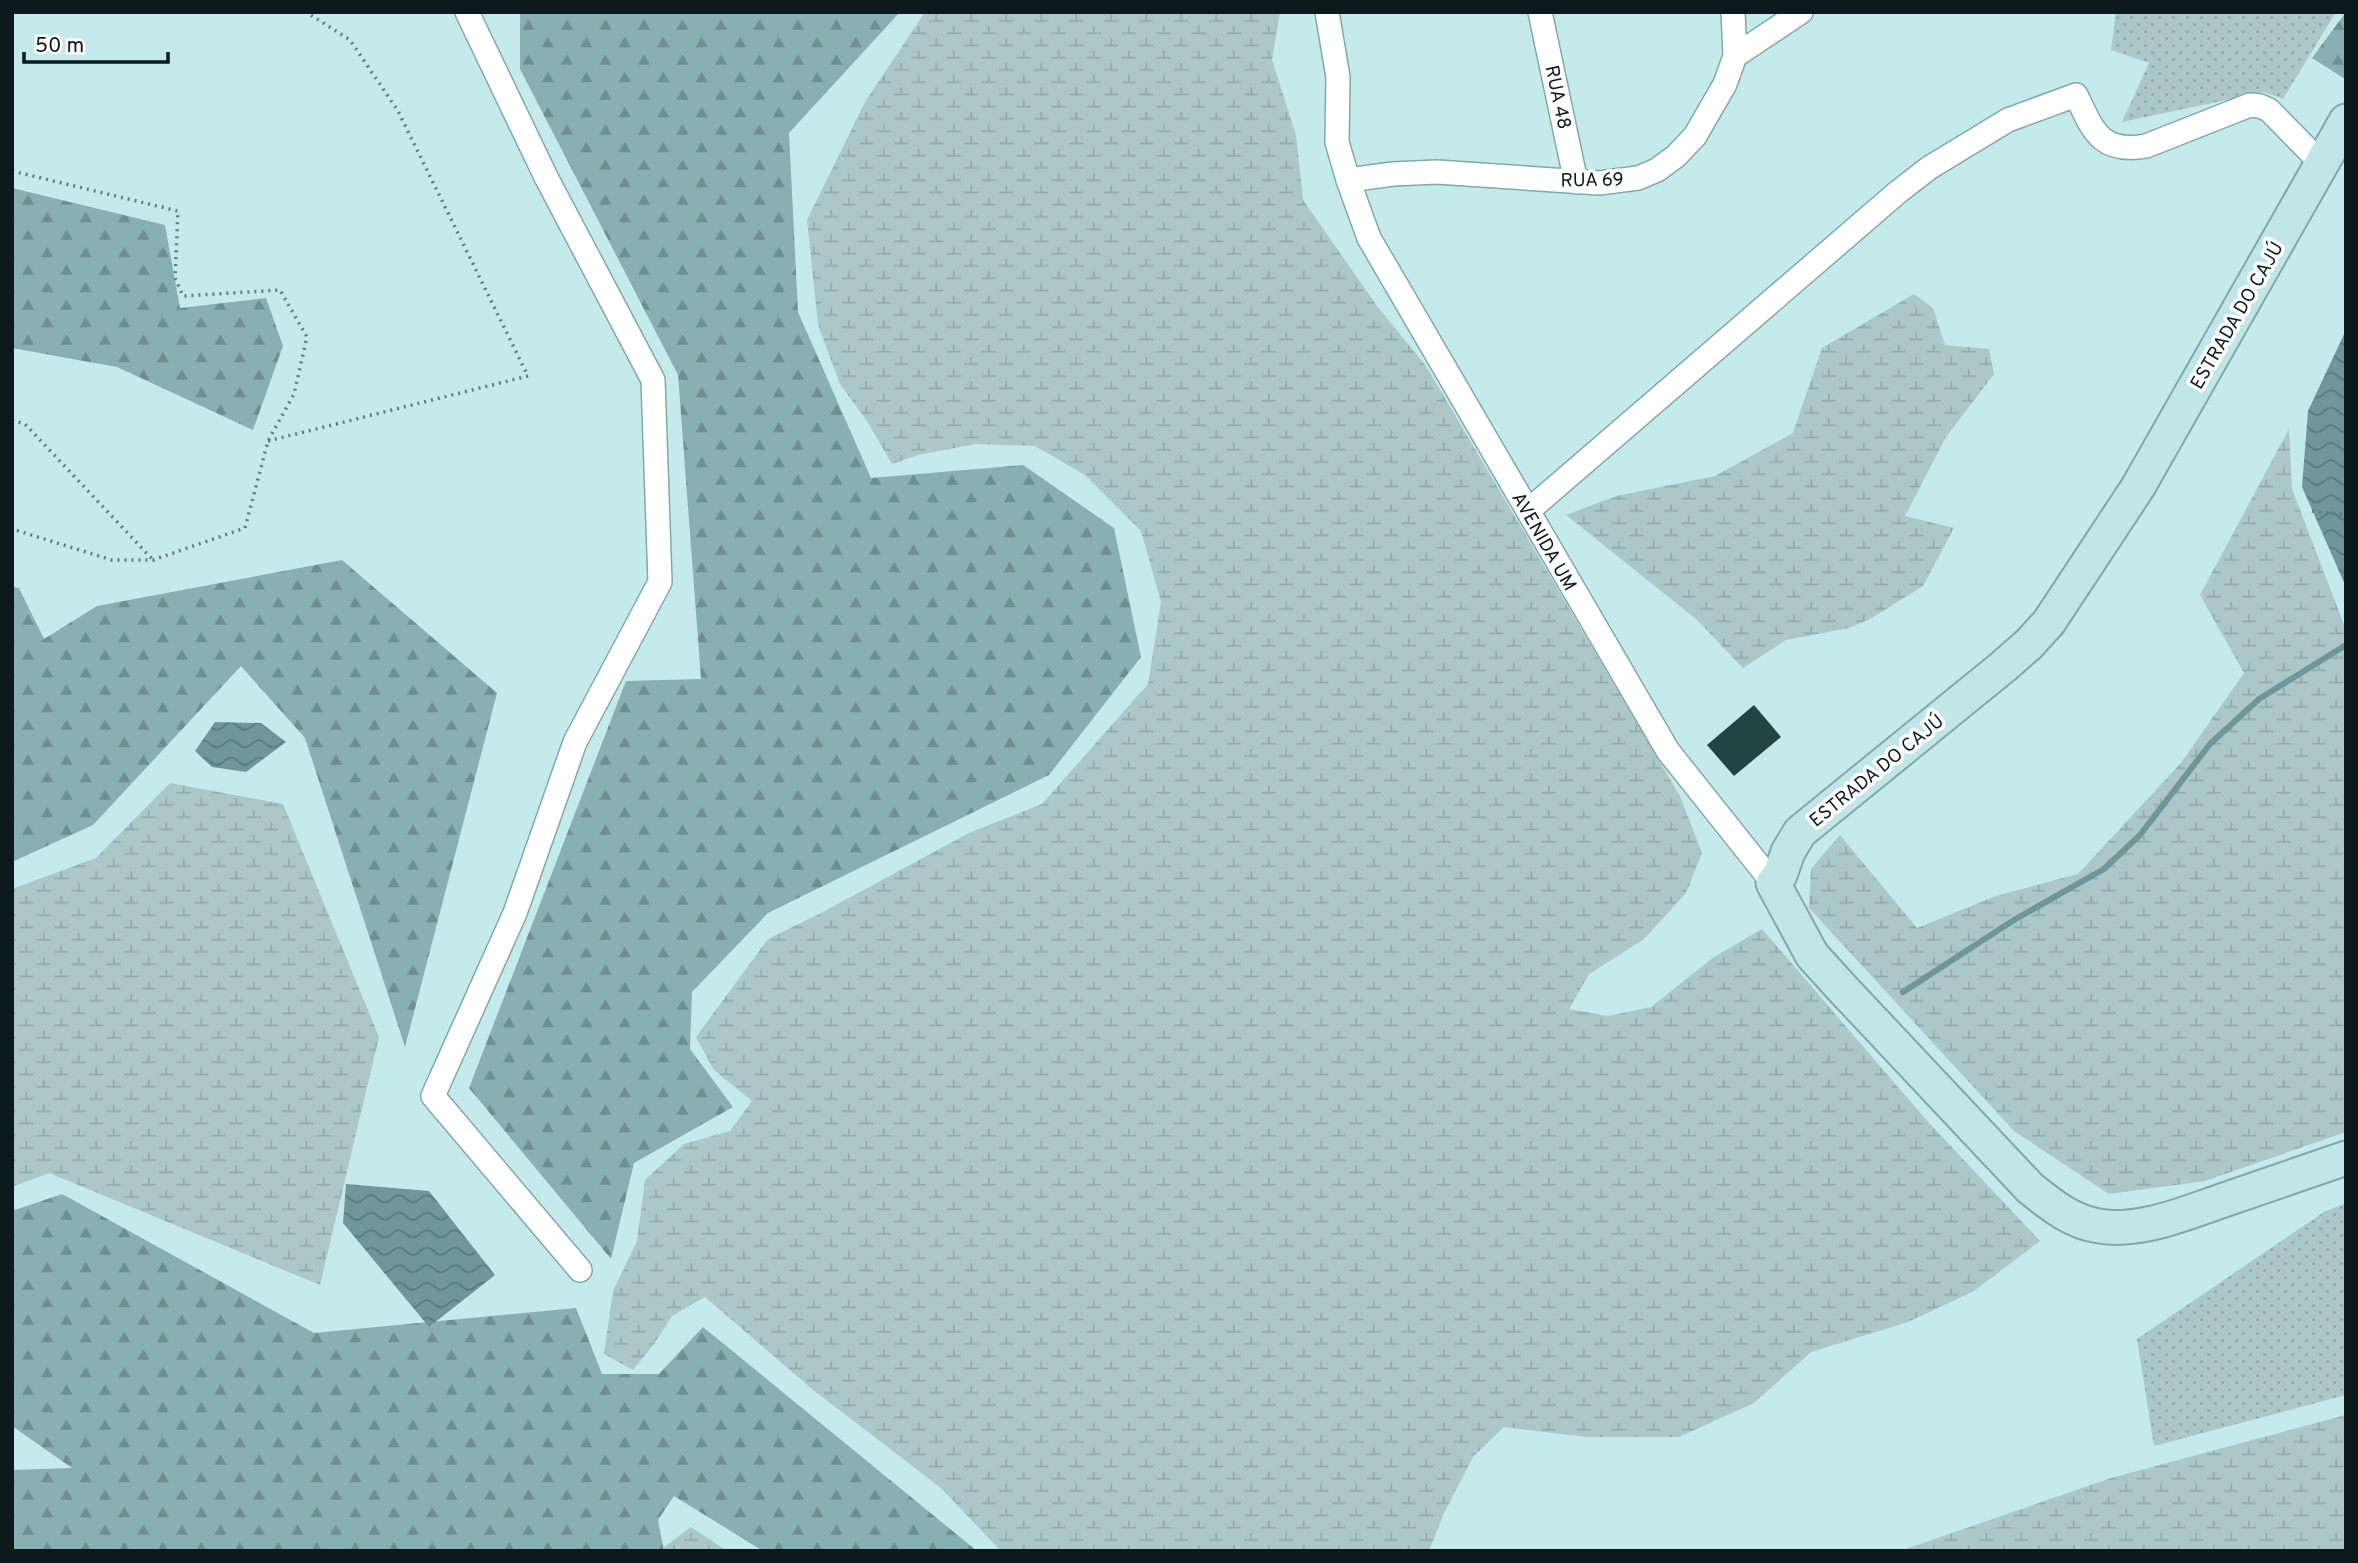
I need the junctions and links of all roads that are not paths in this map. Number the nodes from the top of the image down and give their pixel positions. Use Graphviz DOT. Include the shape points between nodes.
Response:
graph roads {
  1 [pos="467,12"];
  2 [pos="1327,12"];
  3 [pos="1540,12"];
  4 [pos="1733,12"];
  5 [pos="1801,12"];
  6 [pos="1734,57"];
  7 [pos="2346,121"];
  8 [pos="2322,164"];
  9 [pos="1348,180"];
  10 [pos="1576,182"];
  11 [pos="1528,511"];
  12 [pos="1773,883"];
  13 [pos="2346,1158"];
  14 [pos="580,1270"];
  1 -- 14 [label="street" via="546,177 653,380 660,582 575,742 515,913 433,1096"];
  2 -- 9 [label="street, AVENIDA UM" via="1338,77 1337,142"];
  3 -- 10 [label="street, RUA 48"];
  4 -- 6 [label="street"];
  5 -- 6 [label="street"];
  6 -- 10 [label="street, RUA 69" via="1711,112 1676,156 1657,170 1620,182"];
  7 -- 8 [label="main road, ESTRADA DO CAJÚ"];
  8 -- 11 [label="street" via="2260,106 2249,105 2131,149 2095,135 2076,95 2025,112 1929,168 1898,192"];
  8 -- 12 [label="main road, ESTRADA DO CAJÚ" via="2138,487 2049,622 2004,666 1800,832"];
  9 -- 10 [label="street, RUA 69" via="1437,172"];
  9 -- 11 [label="street, AVENIDA UM" via="1369,238"];
  11 -- 12 [label="street, AVENIDA UM" via="1668,751"];
  12 -- 13 [label="main road" via="1812,955 1841,988 2030,1188 2080,1221 2120,1227 2171,1218"];
}
